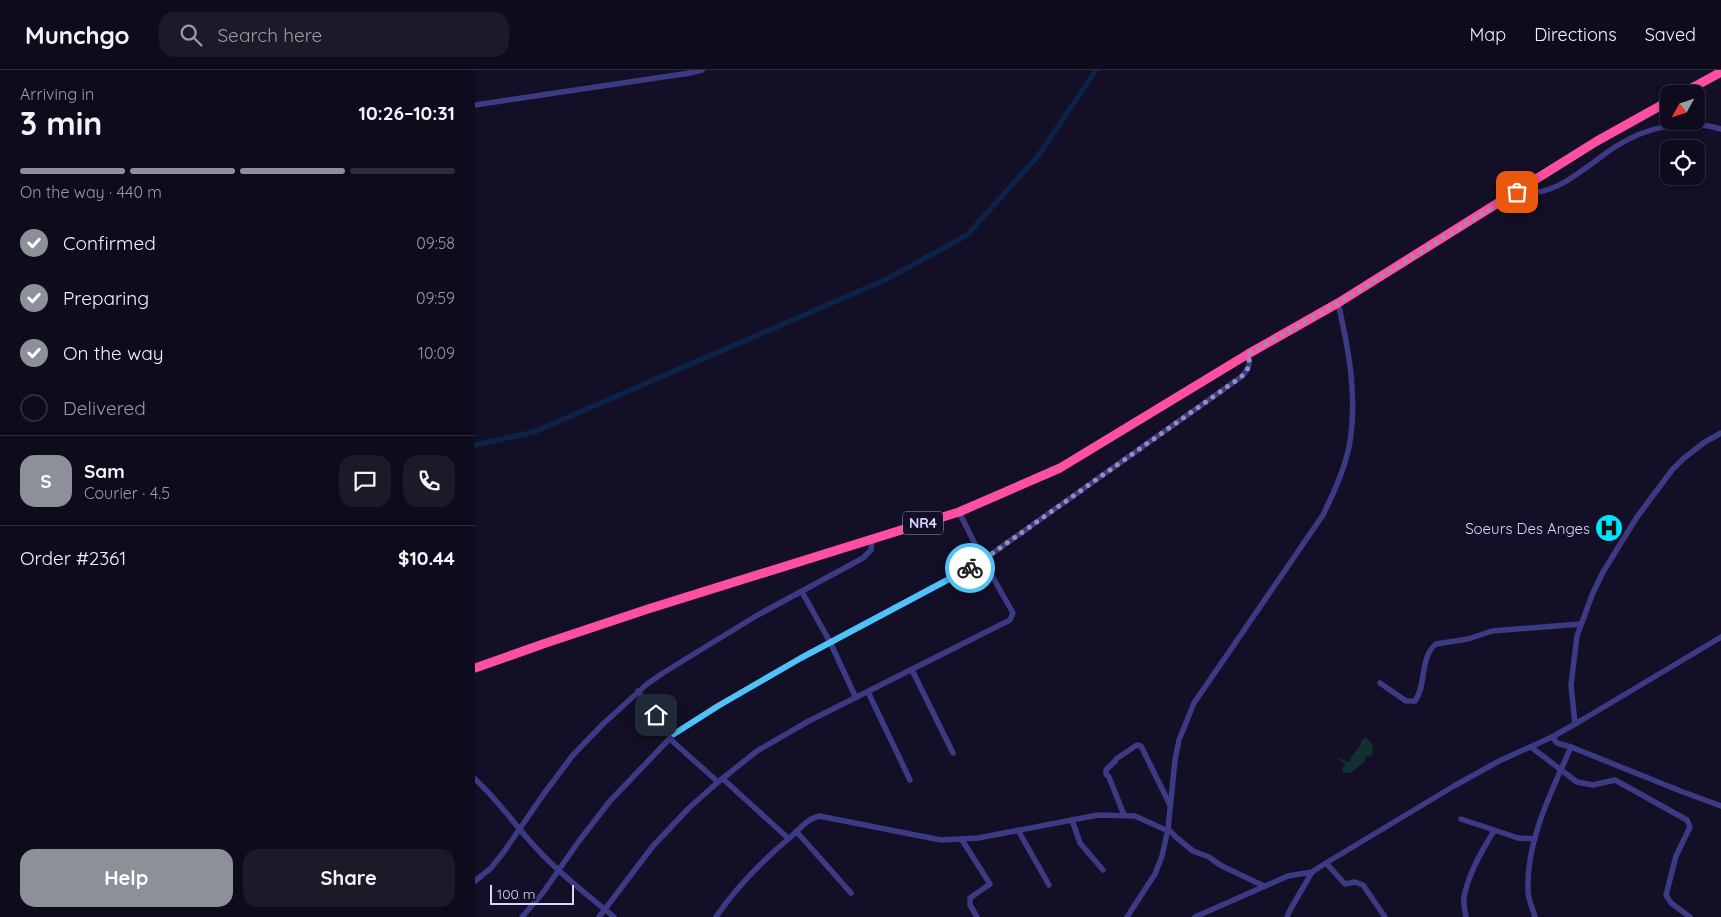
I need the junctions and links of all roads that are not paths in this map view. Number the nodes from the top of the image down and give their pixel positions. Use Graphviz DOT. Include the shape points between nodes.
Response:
graph roads {
  1 [pos="702,70"];
  2 [pos="1718,72"];
  3 [pos="1696,85"];
  4 [pos="475,105"];
  5 [pos="1660,106"];
  6 [pos="1721,129"];
  7 [pos="1517,192"];
  8 [pos="1338,303"];
  9 [pos="1248,354"];
  10 [pos="1721,433"];
  11 [pos="959,512"];
  12 [pos="872,539"];
  13 [pos="983,560"];
  14 [pos="801,592"];
  15 [pos="1581,624"];
  16 [pos="1721,637"];
  17 [pos="830,642"];
  18 [pos="475,668"];
  19 [pos="912,670"];
  20 [pos="1379,684"];
  21 [pos="638,691"];
  22 [pos="868,692"];
  23 [pos="857,698"];
  24 [pos="1575,724"];
  25 [pos="674,734"];
  26 [pos="1552,737"];
  27 [pos="670,739"];
  28 [pos="1571,746"];
  29 [pos="1531,747"];
  30 [pos="953,753"];
  31 [pos="1560,771"];
  32 [pos="720,780"];
  33 [pos="911,780"];
  34 [pos="476,782"];
  35 [pos="1171,806"];
  36 [pos="1721,806"];
  37 [pos="1124,815"];
  38 [pos="1461,818"];
  39 [pos="1072,820"];
  40 [pos="519,828"];
  41 [pos="1018,830"];
  42 [pos="1168,830"];
  43 [pos="796,831"];
  44 [pos="1494,831"];
  45 [pos="788,838"];
  46 [pos="1535,839"];
  47 [pos="962,840"];
  48 [pos="1326,862"];
  49 [pos="1103,870"];
  50 [pos="559,872"];
  51 [pos="1312,872"];
  52 [pos="475,881"];
  53 [pos="1049,885"];
  54 [pos="1265,886"];
  55 [pos="851,893"];
  56 [pos="605,910"];
  57 [pos="1286,916"];
  58 [pos="522,917"];
  59 [pos="599,917"];
  60 [pos="614,917"];
  61 [pos="716,917"];
  62 [pos="977,917"];
  63 [pos="1127,917"];
  64 [pos="1195,917"];
  65 [pos="1385,917"];
  66 [pos="1466,917"];
  67 [pos="1535,917"];
  68 [pos="1690,917"];
  1 -- 4 [label="street"];
  2 -- 3 [label="highway"];
  5 -- 7 [label="highway, NR4"];
  6 -- 7 [label="street" via="1690,124 1651,130 1615,147 1579,174 1548,190 1533,194"];
  7 -- 8 [label="highway, NR4"];
  8 -- 9 [label="highway, NR4"];
  8 -- 35 [label="street" via="1351,376 1349,448 1335,490 1318,522 1195,703 1179,740"];
  9 -- 11 [label="highway, NR4" via="1060,468"];
  9 -- 13 [label="street" via="1248,369 1241,377"];
  10 -- 15 [label="street" via="1672,470 1637,517 1603,572"];
  11 -- 12 [label="highway, NR4"];
  11 -- 13 [label="street"];
  12 -- 14 [label="street" via="869,553"];
  12 -- 18 [label="highway, NR4" via="648,609"];
  13 -- 17 [label="street"];
  13 -- 19 [label="street" via="1013,617 1002,626"];
  14 -- 17 [label="street"];
  14 -- 21 [label="street" via="703,648"];
  15 -- 20 [label="street" via="1492,631 1435,644 1429,652 1415,701 1406,701"];
  15 -- 24 [label="street" via="1571,685"];
  16 -- 24 [label="street"];
  17 -- 23 [label="street"];
  17 -- 25 [label="street"];
  19 -- 22 [label="street"];
  19 -- 30 [label="street"];
  21 -- 25 [label="street"];
  21 -- 40 [label="street" via="573,755"];
  22 -- 23 [label="street"];
  22 -- 33 [label="street"];
  23 -- 32 [label="street" via="757,751"];
  24 -- 26 [label="street"];
  25 -- 27 [label="street"];
  26 -- 28 [label="street" via="1557,743"];
  26 -- 29 [label="street"];
  27 -- 32 [label="street"];
  27 -- 50 [label="street" via="610,801"];
  28 -- 31 [label="street"];
  28 -- 36 [label="street"];
  29 -- 31 [label="street"];
  29 -- 48 [label="street" via="1454,786"];
  31 -- 46 [label="street"];
  31 -- 68 [label="street" via="1585,785 1615,780 1687,820 1689,826 1666,895 1671,903"];
  32 -- 45 [label="street"];
  32 -- 56 [label="street" via="653,846"];
  34 -- 40 [label="street"];
  35 -- 37 [label="street" via="1141,746 1137,745 1106,770"];
  35 -- 42 [label="street"];
  37 -- 39 [label="street"];
  37 -- 42 [label="street" via="1135,816"];
  38 -- 44 [label="street"];
  39 -- 41 [label="street"];
  39 -- 49 [label="street" via="1080,842"];
  40 -- 50 [label="street"];
  40 -- 52 [label="street" via="503,854"];
  41 -- 47 [label="street"];
  41 -- 53 [label="street"];
  42 -- 54 [label="street" via="1193,851"];
  42 -- 63 [label="street" via="1155,874"];
  43 -- 45 [label="street"];
  43 -- 47 [label="street" via="811,819 825,816 930,838"];
  43 -- 55 [label="street"];
  44 -- 46 [label="street"];
  44 -- 66 [label="street" via="1466,891"];
  45 -- 61 [label="street" via="747,877"];
  46 -- 67 [label="street" via="1528,893"];
  47 -- 62 [label="street" via="990,884 970,898"];
  48 -- 51 [label="street"];
  48 -- 65 [label="street" via="1345,884 1355,882 1363,885"];
  50 -- 56 [label="street"];
  50 -- 58 [label="street"];
  51 -- 54 [label="street" via="1288,876"];
  51 -- 57 [label="street"];
  54 -- 64 [label="street"];
  56 -- 59 [label="street"];
  56 -- 60 [label="street"];
}
